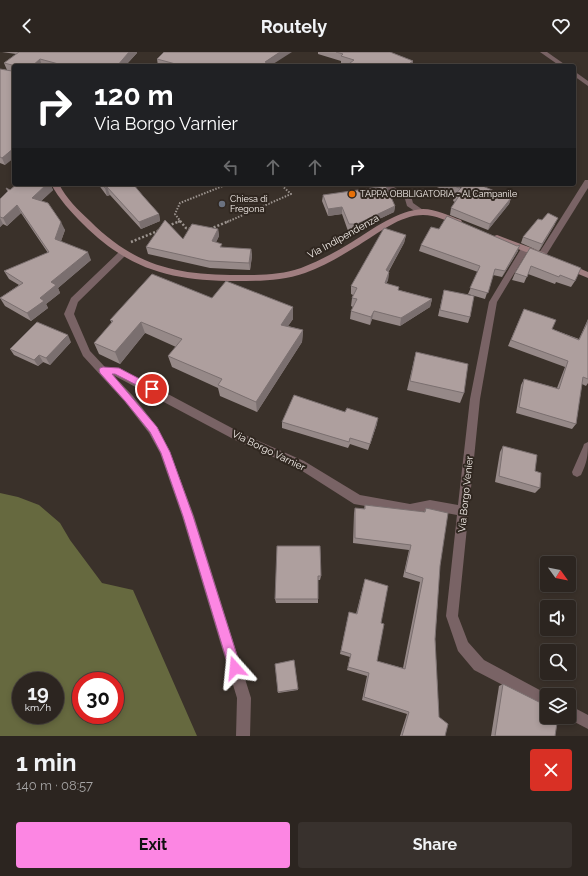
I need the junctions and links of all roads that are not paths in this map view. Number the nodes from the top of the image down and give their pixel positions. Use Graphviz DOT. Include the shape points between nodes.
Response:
graph roads {
  1 [pos="543,52"];
  2 [pos="561,64"];
  3 [pos="576,75"];
  4 [pos="588,84"];
  5 [pos="588,182"];
  6 [pos="56,186"];
  7 [pos="386,186"];
  8 [pos="422,212"];
  9 [pos="469,226"];
  10 [pos="490,235"];
  11 [pos="525,248"];
  12 [pos="122,254"];
  13 [pos="542,255"];
  14 [pos="588,275"];
  15 [pos="103,370"];
  16 [pos="588,447"];
  17 [pos="577,472"];
  18 [pos="463,511"];
  19 [pos="540,697"];
  20 [pos="576,716"];
  21 [pos="588,722"];
  22 [pos="243,736"];
  1 -- 2 [label="street"];
  3 -- 4 [label="street"];
  5 -- 13 [label="street"];
  6 -- 12 [label="main road, Via Indipendenza" via="90,227"];
  7 -- 8 [label="street" via="408,198 410,204"];
  8 -- 9 [label="main road, Via Indipendenza"];
  8 -- 12 [label="main road, Via Indipendenza" via="396,220 314,266 289,274 254,278 210,278 159,270"];
  10 -- 11 [label="main road"];
  11 -- 13 [label="main road"];
  11 -- 18 [label="street, Via Borgo Venier" via="493,302 475,399"];
  12 -- 15 [label="street" via="74,300 69,314 86,354"];
  13 -- 14 [label="main road"];
  15 -- 18 [label="street, Via Borgo Varnier" via="116,371 241,438 295,461 358,500 410,509 430,505"];
  15 -- 22 [label="street" via="153,430 166,452 244,698"];
  16 -- 17 [label="street"];
  18 -- 19 [label="street, Via Borgo Venier" via="452,616 463,646 479,665"];
  20 -- 21 [label="street"];
}
